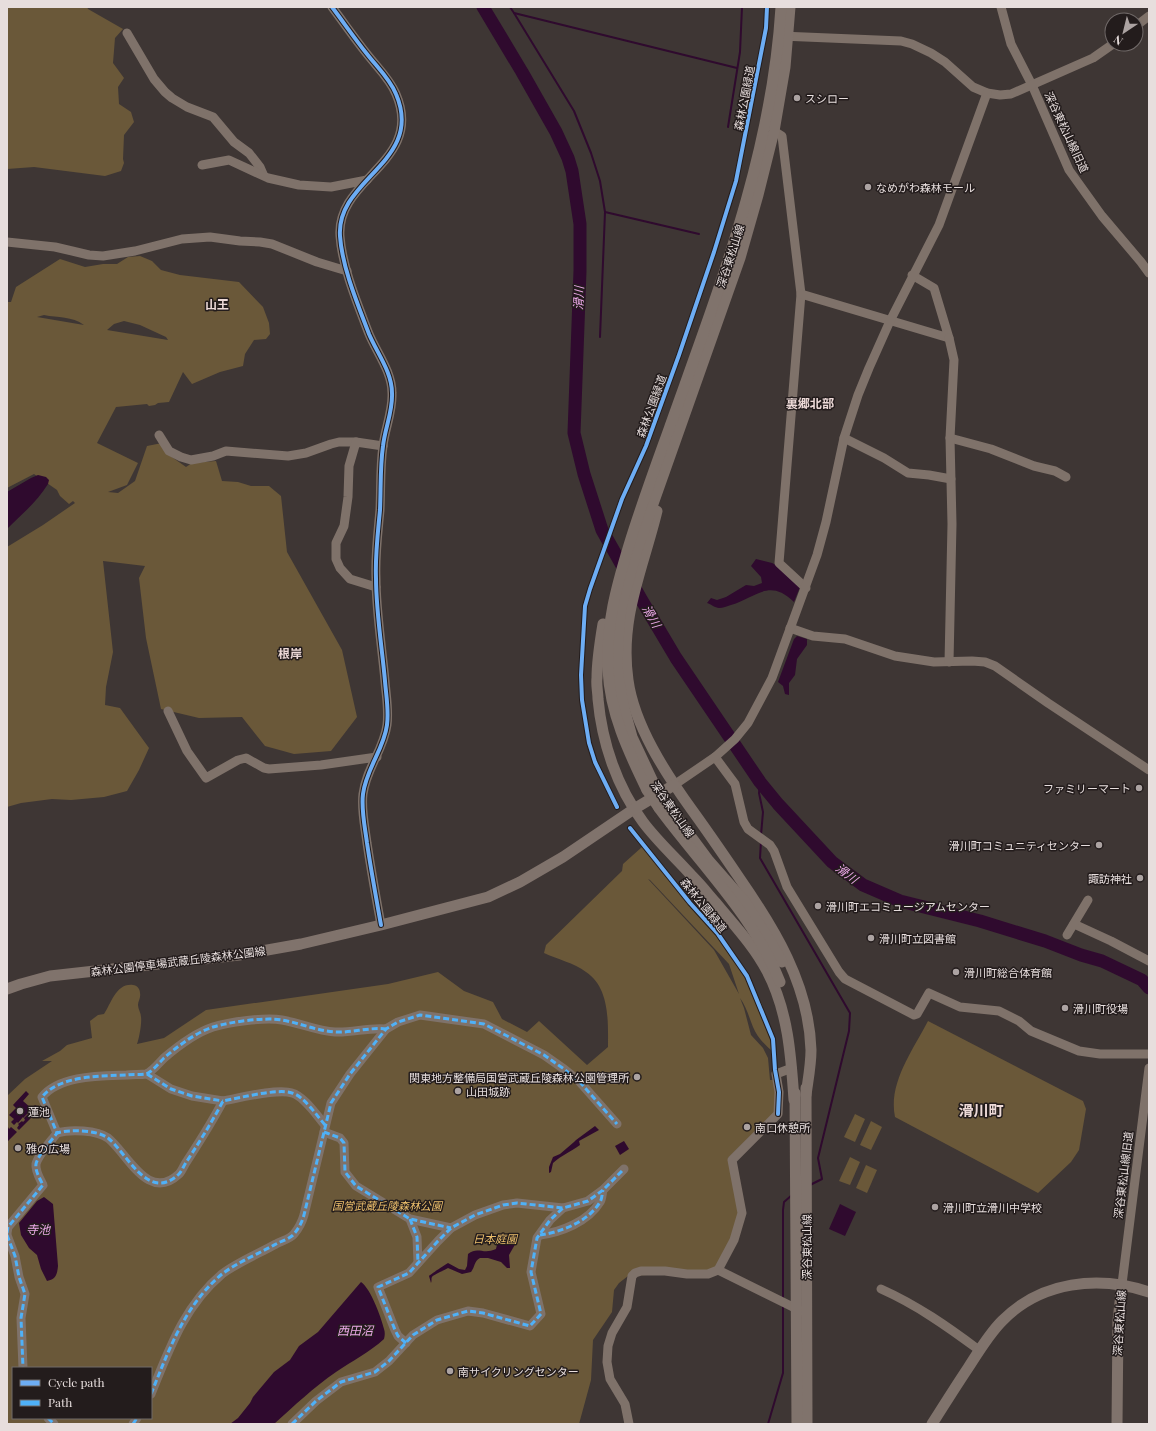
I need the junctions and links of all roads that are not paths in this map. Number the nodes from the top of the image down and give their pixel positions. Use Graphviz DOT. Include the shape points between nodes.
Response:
graph roads {
  1 [pos="332,7"];
  2 [pos="781,7"];
  3 [pos="790,7"];
  4 [pos="1001,7"];
  5 [pos="128,34"];
  6 [pos="783,37"];
  7 [pos="1104,51"];
  8 [pos="1032,85"];
  9 [pos="987,94"];
  10 [pos="774,131"];
  11 [pos="202,165"];
  12 [pos="263,174"];
  13 [pos="368,180"];
  14 [pos="7,242"];
  15 [pos="347,271"];
  16 [pos="1149,274"];
  17 [pos="912,275"];
  18 [pos="802,294"];
  19 [pos="890,321"];
  20 [pos="949,338"];
  21 [pos="159,435"];
  22 [pos="844,438"];
  23 [pos="950,438"];
  24 [pos="356,442"];
  25 [pos="383,446"];
  26 [pos="1066,477"];
  27 [pos="662,479"];
  28 [pos="951,480"];
  29 [pos="645,496"];
  30 [pos="376,587"];
  31 [pos="806,588"];
  32 [pos="790,628"];
  33 [pos="949,662"];
  34 [pos="168,711"];
  35 [pos="719,755"];
  36 [pos="376,757"];
  37 [pos="1149,770"];
  38 [pos="674,785"];
  39 [pos="650,787"];
  40 [pos="662,805"];
  41 [pos="634,809"];
  42 [pos="1088,900"];
  43 [pos="1074,924"];
  44 [pos="381,925"];
  45 [pos="1068,935"];
  46 [pos="1149,961"];
  47 [pos="7,989"];
  48 [pos="386,1029"];
  49 [pos="1149,1054"];
  50 [pos="792,1068"];
  51 [pos="1149,1068"];
  52 [pos="147,1074"];
  53 [pos="806,1095"];
  54 [pos="794,1100"];
  55 [pos="223,1101"];
  56 [pos="617,1124"];
  57 [pos="325,1128"];
  58 [pos="57,1133"];
  59 [pos="624,1169"];
  60 [pos="603,1190"];
  61 [pos="563,1208"];
  62 [pos="410,1219"];
  63 [pos="451,1228"];
  64 [pos="7,1234"];
  65 [pos="540,1235"];
  66 [pos="418,1263"];
  67 [pos="718,1270"];
  68 [pos="1122,1284"];
  69 [pos="881,1289"];
  70 [pos="1149,1292"];
  71 [pos="802,1311"];
  72 [pos="406,1343"];
  73 [pos="980,1350"];
  74 [pos="22,1367"];
  75 [pos="152,1392"];
  76 [pos="292,1424"];
  77 [pos="629,1424"];
  78 [pos="797,1424"];
  79 [pos="807,1424"];
  80 [pos="932,1424"];
  81 [pos="1117,1424"];
  1 -- 13 [label="street" via="385,76 399,103 401,125 396,145"];
  2 -- 6 [label="main road, 深谷東松山線"];
  3 -- 6 [label="main road, 深谷東松山線"];
  4 -- 8 [label="street, 深谷東松山線旧道" via="1011,44"];
  5 -- 12 [label="street" via="154,79 165,92 187,107 213,117"];
  6 -- 9 [label="street" via="889,40 912,44 945,62 973,87"];
  6 -- 10 [label="main road, 深谷東松山線"];
  6 -- 29 [label="main road, 深谷東松山線" via="746,205"];
  7 -- 8 [label="street" via="1094,58"];
  8 -- 9 [label="street" via="1011,94"];
  8 -- 16 [label="street, 深谷東松山線旧道" via="1069,170"];
  9 -- 17 [label="street" via="939,225"];
  10 -- 18 [label="street" via="782,136"];
  10 -- 27 [label="main road, 深谷東松山線" via="740,258"];
  11 -- 12 [label="street" via="229,160"];
  12 -- 13 [label="street" via="299,185 331,187"];
  13 -- 15 [label="street" via="350,200 342,220 340,238"];
  14 -- 15 [label="street" via="103,256 182,239 210,237 272,244"];
  15 -- 25 [label="street" via="392,389 392,402"];
  17 -- 19 [label="street"];
  17 -- 20 [label="street" via="934,288"];
  18 -- 19 [label="street"];
  18 -- 31 [label="street" via="779,563"];
  19 -- 20 [label="street"];
  19 -- 22 [label="street" via="869,368"];
  20 -- 23 [label="street" via="954,360"];
  21 -- 24 [label="street" via="169,451 191,460 226,451 288,456 339,442"];
  22 -- 28 [label="street" via="908,473"];
  22 -- 31 [label="street" via="826,522"];
  23 -- 26 [label="street" via="991,449"];
  23 -- 28 [label="street"];
  24 -- 25 [label="street"];
  24 -- 30 [label="street" via="349,466 344,526 336,544 336,559 350,579"];
  25 -- 30 [label="street"];
  27 -- 38 [label="main road, 深谷東松山線" via="649,544 632,598 626,633 627,666 635,707 658,758"];
  27 -- 39 [label="main road, 深谷東松山線" via="637,550 625,591 619,625 619,682 632,737"];
  28 -- 33 [label="street"];
  29 -- 39 [label="main road, 深谷東松山線" via="619,577 612,609 608,671 611,696 628,752"];
  29 -- 41 [label="main road, 深谷東松山線" via="623,539 609,593 596,679 605,742 620,783"];
  30 -- 36 [label="street" via="388,708 383,742"];
  31 -- 32 [label="street"];
  32 -- 33 [label="street" via="813,636 845,639 895,656"];
  32 -- 35 [label="street" via="762,699 746,727"];
  33 -- 37 [label="street" via="985,662 995,666"];
  34 -- 36 [label="street" via="187,752 206,778 246,758 269,769"];
  35 -- 38 [label="street"];
  35 -- 49 [label="street" via="735,784 744,822 748,829 774,851 787,887 845,979 914,1015 929,993 960,1007 998,1011 1031,1031 1079,1051 1100,1054"];
  36 -- 44 [label="street" via="366,781 363,806"];
  38 -- 41 [label="main road, 森林公園停車場武蔵丘陵森林公園線"];
  38 -- 53 [label="main road, 深谷東松山線" via="765,915 792,967 809,1031 811,1051"];
  39 -- 40 [label="main road, 深谷東松山線, bridge"];
  40 -- 53 [label="main road, 深谷東松山線" via="745,902 782,964 799,1015"];
  40 -- 54 [label="main road, 深谷東松山線" via="681,838 741,914 774,967 785,995 794,1033"];
  41 -- 44 [label="main road, 森林公園停車場武蔵丘陵森林公園線" via="562,857 520,882 488,897"];
  41 -- 50 [label="main road, 深谷東松山線" via="745,937 762,961 783,1010"];
  42 -- 43 [label="street"];
  43 -- 45 [label="street"];
  43 -- 46 [label="street"];
  44 -- 47 [label="main road, 森林公園停車場武蔵丘陵森林公園線" via="301,944 239,955 50,976"];
  48 -- 52 [label="street" via="334,1032 281,1019 236,1022 213,1027 194,1037 165,1057"];
  48 -- 56 [label="street" via="398,1022 420,1016 484,1024 544,1055 564,1069 590,1092"];
  48 -- 57 [label="street" via="342,1086 331,1104"];
  50 -- 54 [label="main road, 深谷東松山線"];
  50 -- 67 [label="street" via="776,1074 779,1092 778,1114 732,1160 742,1213 734,1240"];
  51 -- 68 [label="street, 深谷東松山線旧道"];
  52 -- 55 [label="street" via="171,1089 192,1096"];
  52 -- 58 [label="street" via="98,1076 50,1088 42,1097"];
  53 -- 71 [label="main road, 深谷東松山線"];
  54 -- 71 [label="main road, 深谷東松山線"];
  55 -- 57 [label="street" via="272,1092 292,1092 303,1100"];
  55 -- 58 [label="street" via="180,1173 168,1182 152,1183 142,1177 108,1138 99,1133"];
  57 -- 62 [label="street" via="344,1143 345,1172 356,1186"];
  57 -- 75 [label="street" via="300,1226 293,1235 237,1264 222,1275 196,1302 180,1325"];
  58 -- 64 [label="street" via="36,1164 43,1185 8,1227"];
  59 -- 60 [label="street"];
  60 -- 61 [label="street" via="588,1201"];
  60 -- 65 [label="street" via="601,1202 589,1215 554,1233"];
  61 -- 63 [label="street" via="517,1203 503,1205 475,1215"];
  61 -- 65 [label="street" via="550,1220"];
  62 -- 63 [label="street"];
  62 -- 66 [label="street" via="417,1238"];
  63 -- 66 [label="street"];
  64 -- 74 [label="street" via="25,1294 21,1318"];
  65 -- 72 [label="street" via="537,1238 531,1272 541,1314 530,1326 468,1311 437,1320 413,1335"];
  66 -- 72 [label="street" via="409,1273 378,1287 398,1336"];
  67 -- 71 [label="street"];
  67 -- 77 [label="street" via="708,1274 641,1271 632,1276 627,1307 612,1333 607,1362 610,1379 625,1404"];
  68 -- 70 [label="main road"];
  68 -- 73 [label="main road, 深谷東松山線" via="1103,1282 1069,1285 1039,1295 1002,1321"];
  68 -- 81 [label="main road, 深谷東松山線" via="1118,1321"];
  69 -- 73 [label="street" via="914,1305"];
  71 -- 78 [label="main road, 深谷東松山線"];
  71 -- 79 [label="main road, 深谷東松山線"];
  72 -- 76 [label="street" via="375,1372 341,1382"];
  73 -- 80 [label="main road, 深谷東松山線"];
}
